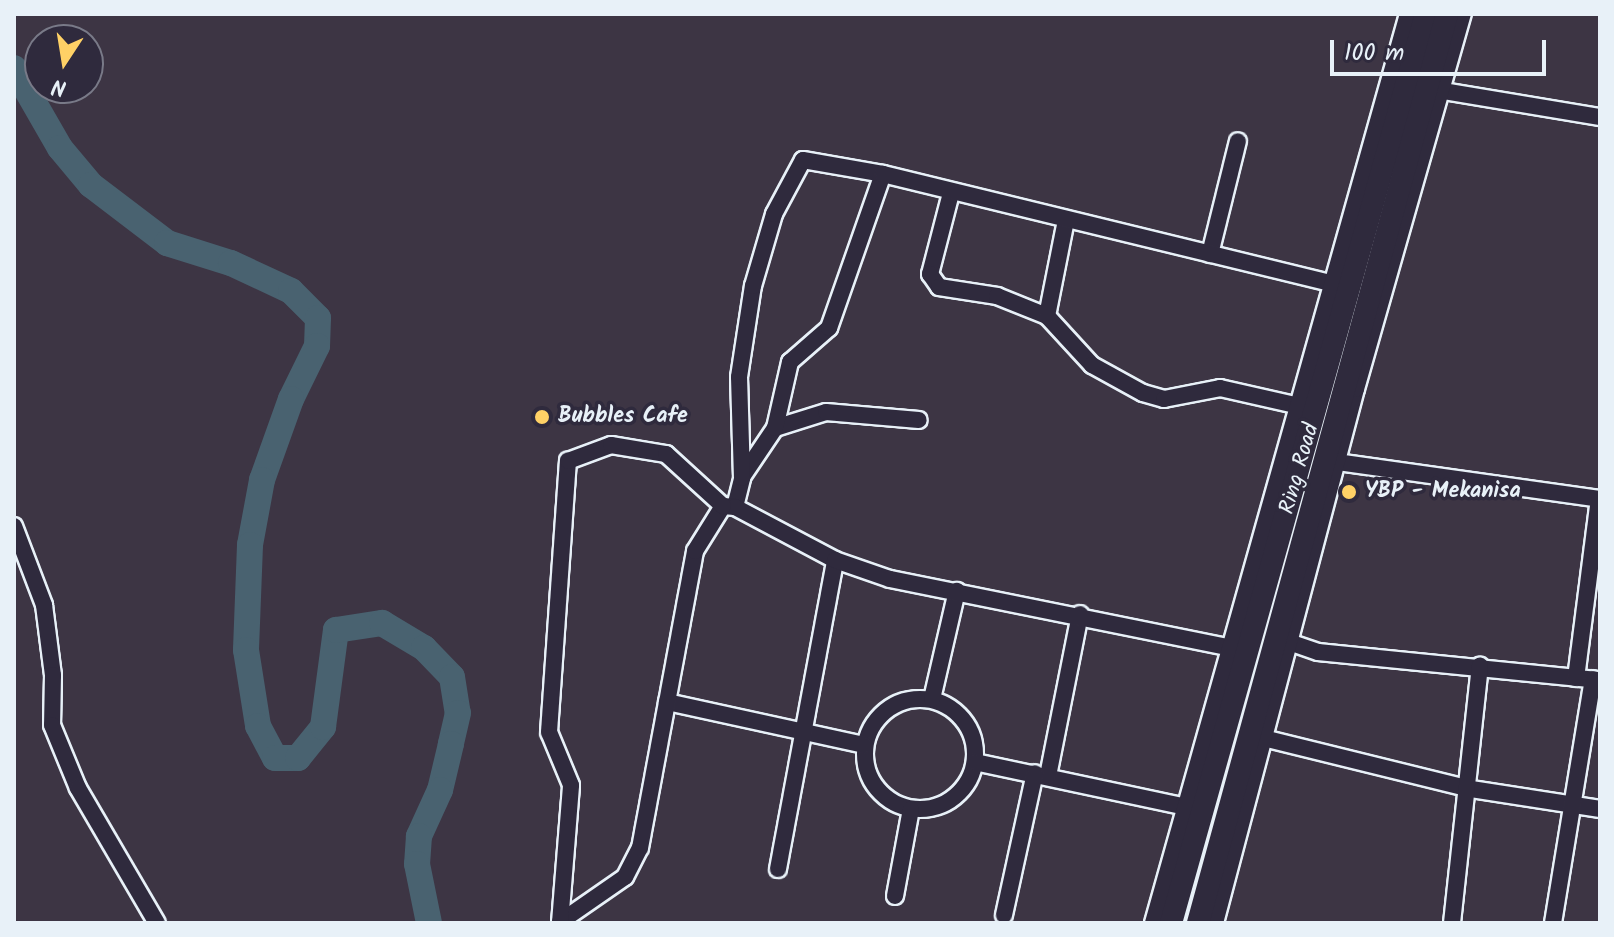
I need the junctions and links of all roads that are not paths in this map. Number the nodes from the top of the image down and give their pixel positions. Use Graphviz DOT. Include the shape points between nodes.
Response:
graph roads {
  1 [pos="1408,14"];
  2 [pos="1426,14"];
  3 [pos="1447,14"];
  4 [pos="1463,14"];
  5 [pos="1443,91"];
  6 [pos="1600,117"];
  7 [pos="1238,141"];
  8 [pos="883,174"];
  9 [pos="951,193"];
  10 [pos="1066,220"];
  11 [pos="1210,254"];
  12 [pos="1334,284"];
  13 [pos="1047,316"];
  14 [pos="1295,405"];
  15 [pos="919,420"];
  16 [pos="775,428"];
  17 [pos="1337,462"];
  18 [pos="742,478"];
  19 [pos="1600,499"];
  20 [pos="729,506"];
  21 [pos="14,526"];
  22 [pos="835,560"];
  23 [pos="957,591"];
  24 [pos="1080,614"];
  25 [pos="1289,642"];
  26 [pos="1227,647"];
  27 [pos="1480,666"];
  28 [pos="1589,679"];
  29 [pos="932,699"];
  30 [pos="667,702"];
  31 [pos="802,729"];
  32 [pos="1263,738"];
  33 [pos="864,745"];
  34 [pos="975,762"];
  35 [pos="1042,775"];
  36 [pos="1471,789"];
  37 [pos="1572,805"];
  38 [pos="1186,807"];
  39 [pos="911,809"];
  40 [pos="1600,809"];
  41 [pos="778,869"];
  42 [pos="895,896"];
  43 [pos="1004,915"];
  44 [pos="157,923"];
  45 [pos="560,923"];
  46 [pos="1153,923"];
  47 [pos="1171,923"];
  48 [pos="1198,923"];
  49 [pos="1215,923"];
  50 [pos="1452,923"];
  51 [pos="1553,923"];
  1 -- 12 [label="street"];
  2 -- 47 [label="highway, Ring Road"];
  3 -- 48 [label="highway, Ring Road"];
  4 -- 5 [label="street"];
  5 -- 6 [label="street"];
  5 -- 17 [label="street"];
  7 -- 11 [label="street"];
  8 -- 9 [label="street"];
  8 -- 16 [label="street" via="829,328 790,362"];
  8 -- 18 [label="street" via="803,160 784,191 757,264 746,325 738,411"];
  9 -- 10 [label="street"];
  9 -- 13 [label="street" via="930,274 933,283 997,296"];
  10 -- 11 [label="street"];
  10 -- 13 [label="street"];
  11 -- 12 [label="street"];
  12 -- 14 [label="street"];
  13 -- 14 [label="street" via="1092,365 1143,393 1164,399 1220,388"];
  14 -- 26 [label="street"];
  15 -- 16 [label="street" via="826,412"];
  16 -- 18 [label="street"];
  17 -- 19 [label="street"];
  17 -- 25 [label="street"];
  18 -- 20 [label="street"];
  19 -- 28 [label="street"];
  20 -- 22 [label="street"];
  20 -- 30 [label="street" via="695,551"];
  20 -- 45 [label="street" via="666,454 611,445 568,461 549,732 571,785"];
  21 -- 44 [label="street" via="44,605 53,675 52,725 78,788"];
  22 -- 23 [label="street" via="890,579"];
  22 -- 31 [label="street"];
  23 -- 24 [label="street"];
  23 -- 29 [label="street"];
  24 -- 26 [label="street"];
  24 -- 35 [label="street"];
  25 -- 27 [label="street" via="1318,652"];
  25 -- 32 [label="street"];
  26 -- 38 [label="street"];
  27 -- 28 [label="street"];
  27 -- 36 [label="street"];
  28 -- 37 [label="street"];
  29 -- 33 [label="street" via="896,703 870,728"];
  29 -- 34 [label="street" via="961,717 971,731"];
  30 -- 31 [label="street"];
  30 -- 45 [label="street" via="640,848 625,877"];
  31 -- 33 [label="street"];
  31 -- 41 [label="street"];
  32 -- 36 [label="street"];
  32 -- 49 [label="street"];
  33 -- 39 [label="street" via="870,778 880,792"];
  34 -- 35 [label="street"];
  34 -- 39 [label="street" via="957,794 943,804"];
  35 -- 38 [label="street"];
  35 -- 43 [label="street"];
  36 -- 37 [label="street"];
  36 -- 50 [label="street"];
  37 -- 40 [label="street"];
  37 -- 51 [label="street"];
  38 -- 46 [label="street"];
  39 -- 42 [label="street"];
}
